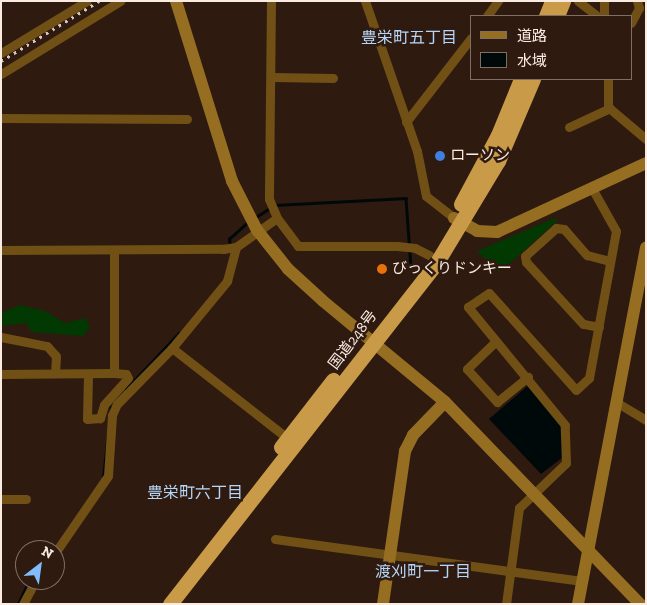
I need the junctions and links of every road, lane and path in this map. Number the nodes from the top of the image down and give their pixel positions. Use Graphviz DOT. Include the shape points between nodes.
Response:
graph roads {
  1 [pos="87,1"];
  2 [pos="120,1"];
  3 [pos="176,1"];
  4 [pos="270,1"];
  5 [pos="364,1"];
  6 [pos="498,1"];
  7 [pos="552,1"];
  8 [pos="563,1"];
  9 [pos="578,1"];
  10 [pos="604,1"];
  11 [pos="637,1"];
  12 [pos="488,15"];
  13 [pos="546,15"];
  14 [pos="557,15"];
  15 [pos="596,15"];
  16 [pos="604,15"];
  17 [pos="632,21"];
  18 [pos="470,39"];
  19 [pos="1,53"];
  20 [pos="1,74"];
  21 [pos="272,77"];
  22 [pos="333,78"];
  23 [pos="521,80"];
  24 [pos="534,80"];
  25 [pos="608,80"];
  26 [pos="609,107"];
  27 [pos="1,118"];
  28 [pos="187,119"];
  29 [pos="406,122"];
  30 [pos="569,127"];
  31 [pos="646,139"];
  32 [pos="646,163"];
  33 [pos="593,190"];
  34 [pos="276,218"];
  35 [pos="458,220"];
  36 [pos="257,230"];
  37 [pos="236,247"];
  38 [pos="646,247"];
  39 [pos="1,250"];
  40 [pos="114,250"];
  41 [pos="429,255"];
  42 [pos="609,261"];
  43 [pos="598,327"];
  44 [pos="1,337"];
  45 [pos="370,340"];
  46 [pos="495,342"];
  47 [pos="172,348"];
  48 [pos="55,373"];
  49 [pos="114,373"];
  50 [pos="1,374"];
  51 [pos="88,374"];
  52 [pos="528,377"];
  53 [pos="445,402"];
  54 [pos="616,402"];
  55 [pos="646,420"];
  56 [pos="287,438"];
  57 [pos="534,493"];
  58 [pos="1,499"];
  59 [pos="26,499"];
  60 [pos="275,539"];
  61 [pos="64,540"];
  62 [pos="587,550"];
  63 [pos="390,555"];
  64 [pos="511,572"];
  65 [pos="582,581"];
  66 [pos="31,590"];
  67 [pos="23,604"];
  68 [pos="159,604"];
  69 [pos="170,604"];
  70 [pos="383,604"];
  71 [pos="506,604"];
  72 [pos="578,604"];
  73 [pos="640,604"];
  1 -- 19 [label="street"];
  2 -- 20 [label="street"];
  3 -- 36 [label="street" via="232,181"];
  4 -- 21 [label="street"];
  5 -- 29 [label="street"];
  6 -- 12 [label="street"];
  7 -- 13 [label="highway"];
  8 -- 14 [label="highway"];
  9 -- 15 [label="street"];
  10 -- 16 [label="street"];
  11 -- 17 [label="street" via="639,8"];
  18 -- 29 [label="street"];
  21 -- 22 [label="street"];
  21 -- 34 [label="street" via="269,199"];
  23 -- 35 [label="highway, 国道248号"];
  24 -- 35 [label="highway, 国道248号" via="498,161"];
  25 -- 26 [label="street"];
  26 -- 30 [label="street"];
  26 -- 31 [label="street"];
  27 -- 28 [label="street"];
  29 -- 35 [label="street" via="426,196"];
  32 -- 33 [label="street"];
  33 -- 35 [label="street" via="497,232 487,234"];
  33 -- 42 [label="street" via="616,231"];
  34 -- 36 [label="street"];
  34 -- 41 [label="street" via="298,246 397,246 415,248"];
  35 -- 41 [label="highway, 国道248号"];
  35 -- 45 [label="highway, 国道248号"];
  36 -- 37 [label="street"];
  36 -- 45 [label="street" via="288,268"];
  37 -- 40 [label="street"];
  37 -- 47 [label="street" via="227,281"];
  38 -- 54 [label="street"];
  39 -- 40 [label="street"];
  40 -- 49 [label="street"];
  41 -- 45 [label="highway, 国道248号"];
  42 -- 43 [label="street"];
  42 -- 43 [label="street" via="587,255 564,229 556,228 525,256 526,262 583,324"];
  43 -- 46 [label="street" via="589,378 576,390 489,293 484,293 468,311"];
  44 -- 48 [label="street" via="47,346 56,356"];
  45 -- 53 [label="street"];
  45 -- 56 [label="highway, 国道248号"];
  45 -- 69 [label="highway, 国道248号"];
  46 -- 52 [label="street"];
  46 -- 52 [label="street" via="467,369 497,402"];
  47 -- 56 [label="street"];
  47 -- 61 [label="street" via="117,404 112,415 108,476"];
  48 -- 50 [label="street"];
  48 -- 51 [label="street"];
  49 -- 51 [label="street"];
  49 -- 51 [label="street" via="126,374 128,378 104,405 100,418 88,419"];
  52 -- 57 [label="street" via="565,428 566,463"];
  53 -- 57 [label="street"];
  53 -- 63 [label="street" via="412,435 405,451"];
  54 -- 55 [label="street"];
  54 -- 62 [label="street"];
  56 -- 68 [label="highway, 国道248号"];
  57 -- 62 [label="street"];
  57 -- 64 [label="street" via="519,508"];
  58 -- 59 [label="street"];
  60 -- 63 [label="street"];
  62 -- 65 [label="street"];
  62 -- 73 [label="street"];
  63 -- 64 [label="street"];
  63 -- 70 [label="street"];
  64 -- 65 [label="street"];
  64 -- 71 [label="street"];
  65 -- 72 [label="street"];
  66 -- 67 [label="street"];
}
